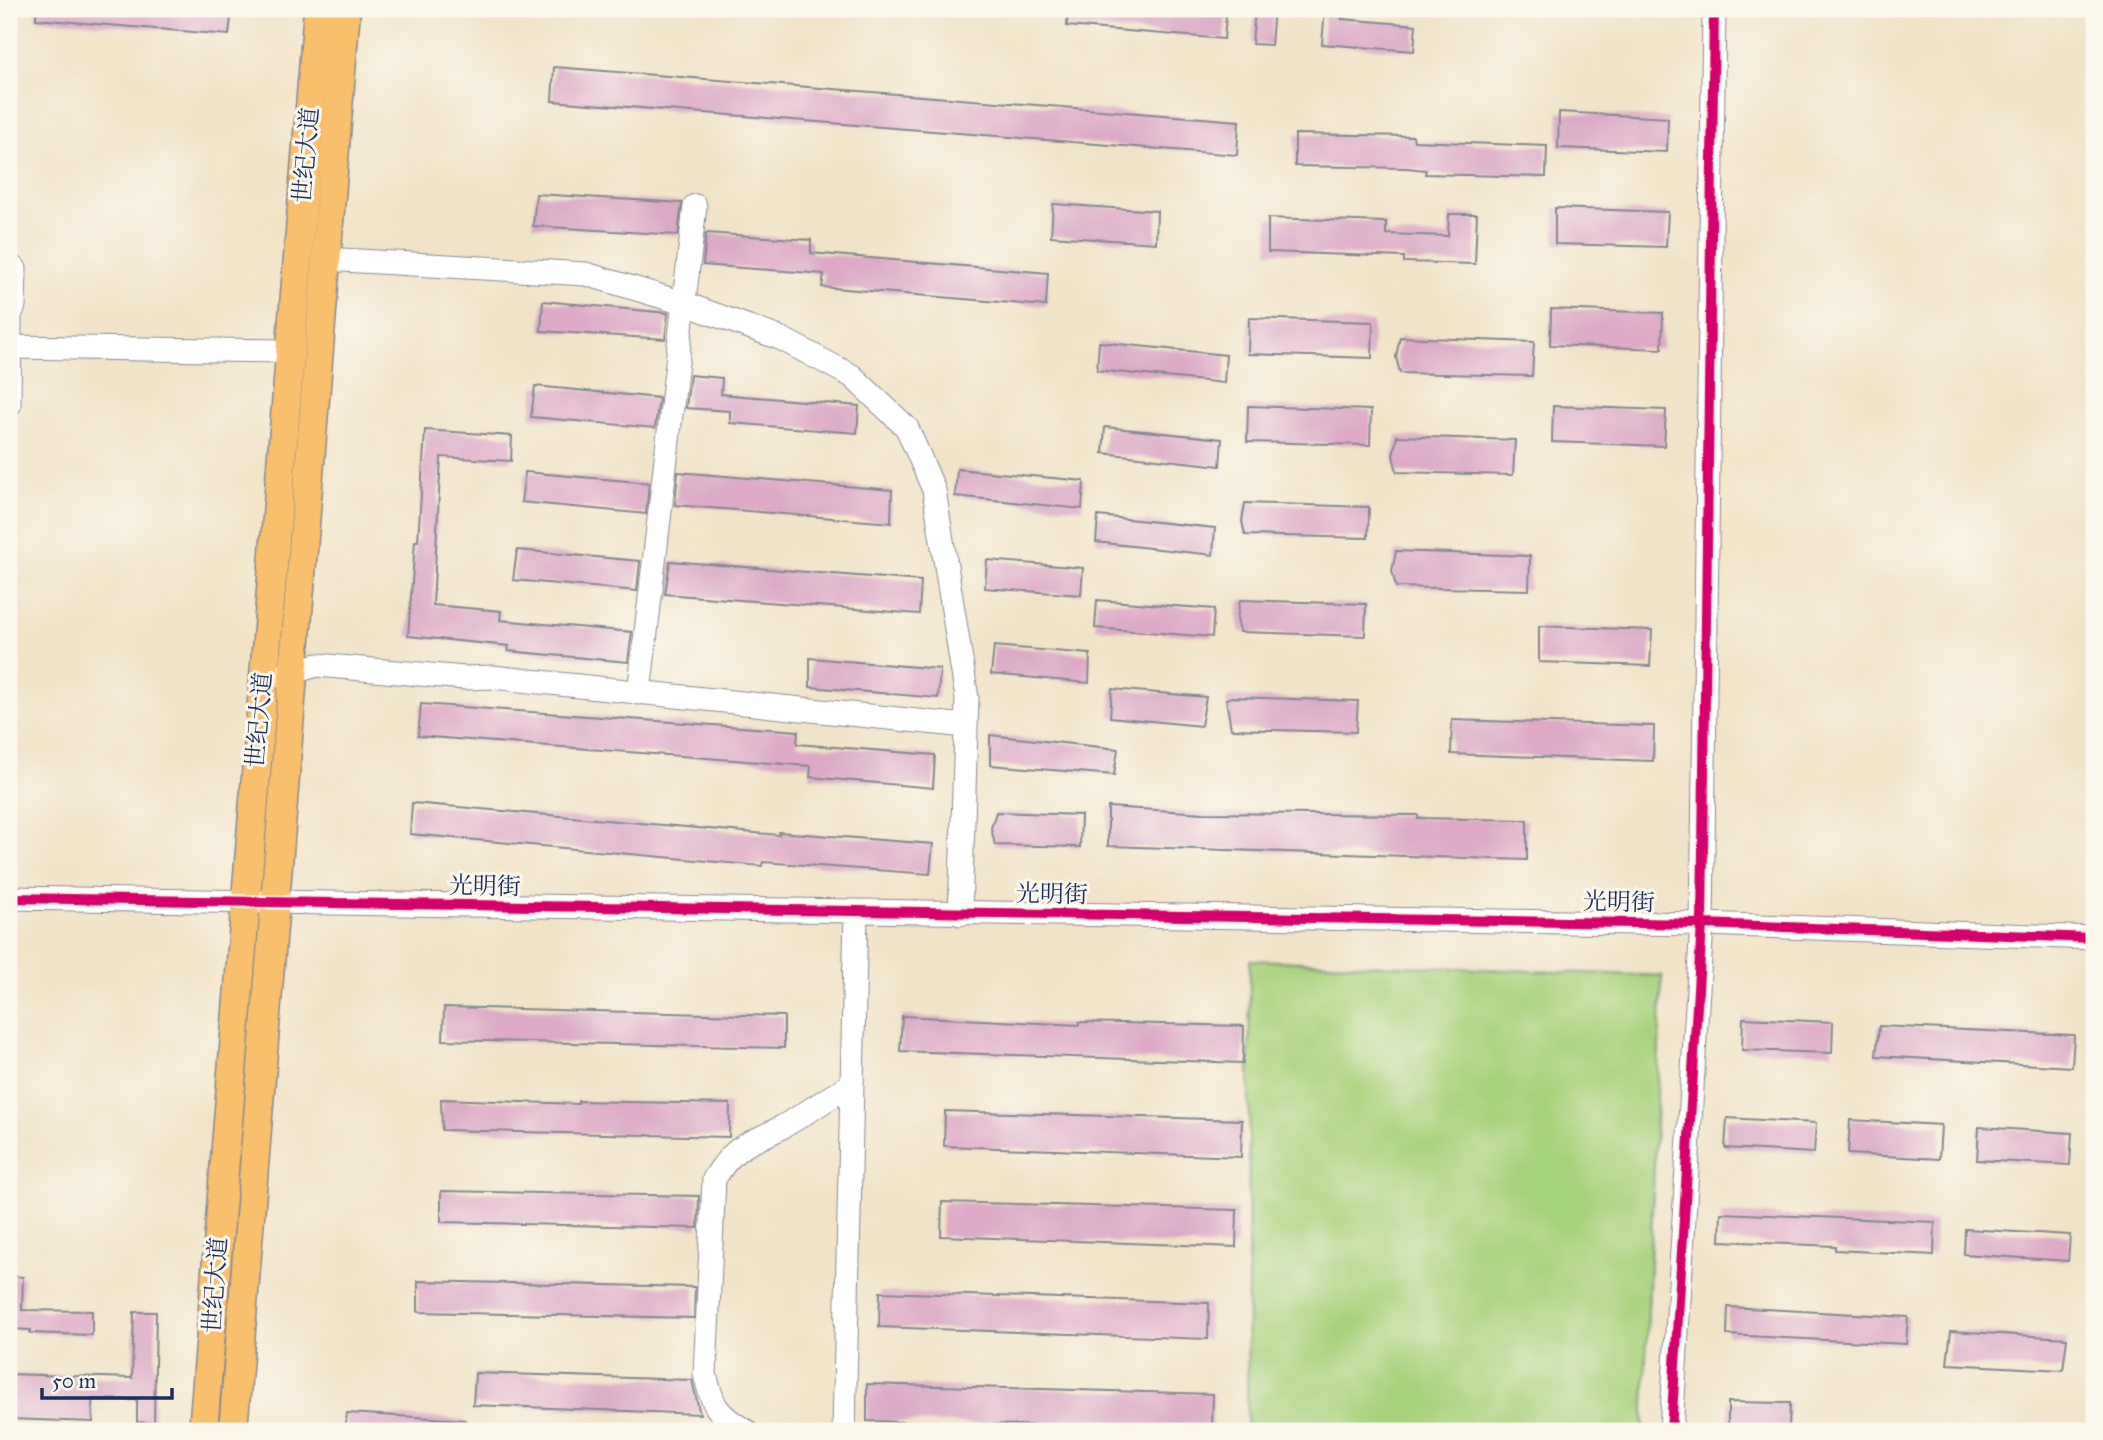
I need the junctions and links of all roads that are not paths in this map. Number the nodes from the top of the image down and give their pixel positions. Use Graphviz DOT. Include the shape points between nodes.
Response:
graph roads {
  1 [pos="318,9"];
  2 [pos="346,9"];
  3 [pos="1714,9"];
  4 [pos="695,205"];
  5 [pos="326,259"];
  6 [pos="15,269"];
  7 [pos="683,303"];
  8 [pos="10,347"];
  9 [pos="289,351"];
  10 [pos="9,405"];
  11 [pos="292,675"];
  12 [pos="263,677"];
  13 [pos="639,693"];
  14 [pos="966,726"];
  15 [pos="9,898"];
  16 [pos="244,903"];
  17 [pos="273,904"];
  18 [pos="856,912"];
  19 [pos="960,914"];
  20 [pos="1702,924"];
  21 [pos="2094,938"];
  22 [pos="852,1084"];
  23 [pos="204,1431"];
  24 [pos="233,1431"];
  25 [pos="746,1431"];
  26 [pos="844,1431"];
  27 [pos="1671,1431"];
  1 -- 9 [label="main road, 世纪大道"];
  2 -- 5 [label="main road, 世纪大道"];
  3 -- 20 [label="street"];
  4 -- 7 [label="street"];
  5 -- 7 [label="street" via="586,274"];
  5 -- 11 [label="main road, 世纪大道"];
  6 -- 8 [label="street"];
  7 -- 13 [label="street"];
  7 -- 14 [label="street" via="782,339 852,376 907,428 934,490 967,698"];
  8 -- 9 [label="street"];
  8 -- 10 [label="street"];
  9 -- 12 [label="main road, 世纪大道"];
  11 -- 12 [label="street"];
  11 -- 13 [label="street" via="317,665"];
  11 -- 17 [label="main road, 世纪大道"];
  12 -- 16 [label="main road, 世纪大道"];
  13 -- 14 [label="street"];
  14 -- 19 [label="street"];
  15 -- 16 [label="street, 光明街"];
  16 -- 17 [label="street, 光明街"];
  16 -- 23 [label="main road, 世纪大道"];
  17 -- 18 [label="street, 光明街"];
  17 -- 24 [label="main road, 世纪大道"];
  18 -- 19 [label="street, 光明街"];
  18 -- 22 [label="street"];
  19 -- 20 [label="street, 光明街"];
  20 -- 21 [label="street, 光明街"];
  20 -- 27 [label="street"];
  22 -- 25 [label="street" via="779,1129 743,1144 714,1179 705,1374 713,1405"];
  22 -- 26 [label="street"];
}
